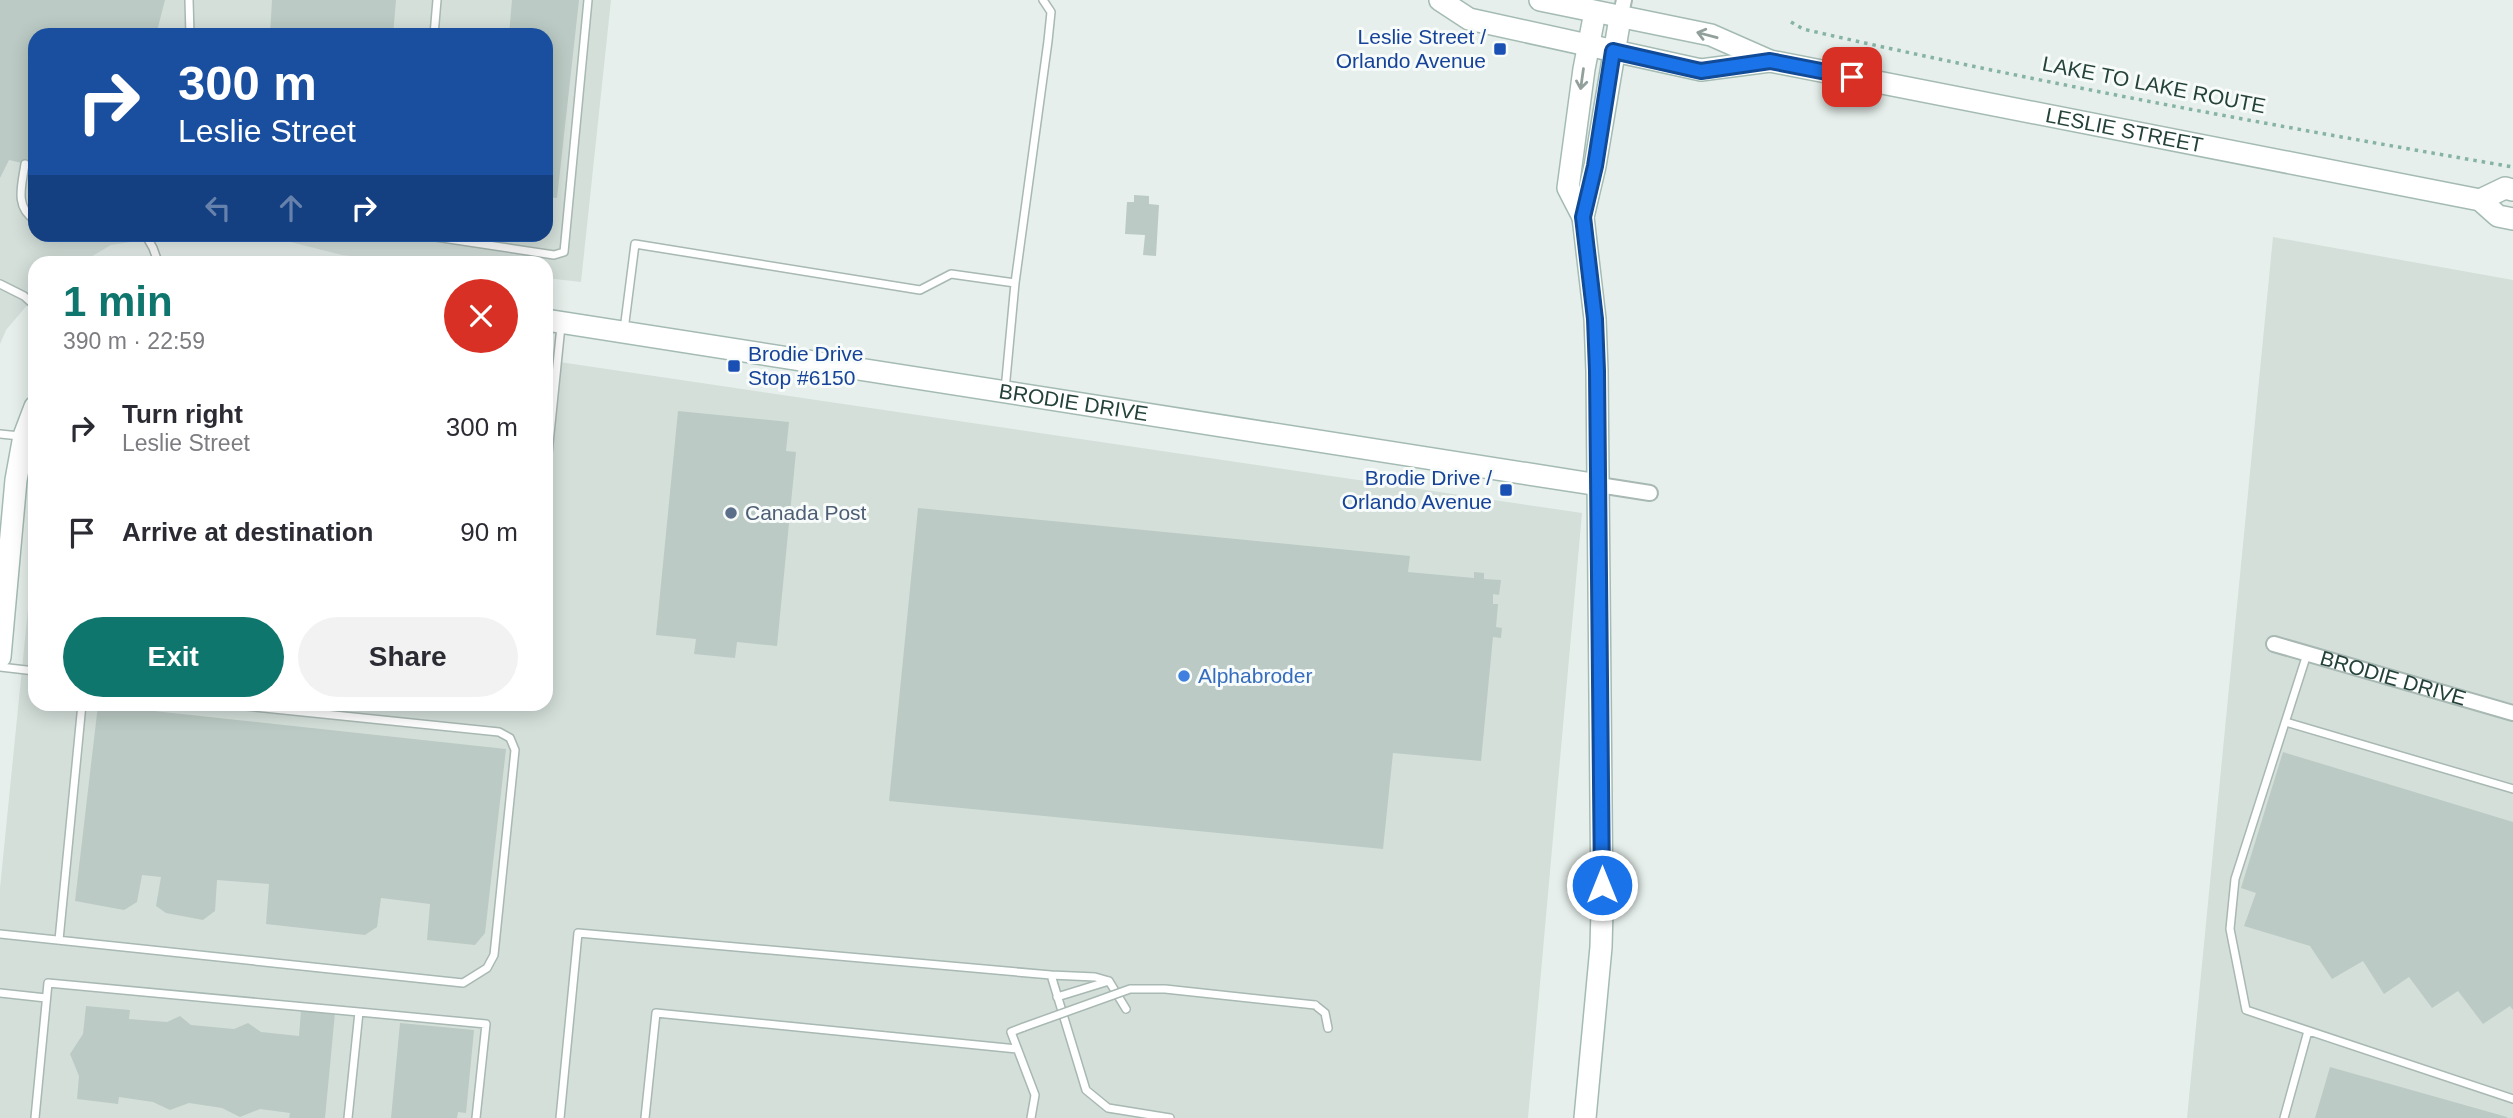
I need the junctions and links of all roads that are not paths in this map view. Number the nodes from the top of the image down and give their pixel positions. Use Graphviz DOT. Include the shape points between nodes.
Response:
graph roads {
  1 [pos="189,0"];
  2 [pos="437,0"];
  3 [pos="588,0"];
  4 [pos="1043,0"];
  5 [pos="1440,0"];
  6 [pos="1540,0"];
  7 [pos="1596,6"];
  8 [pos="1622,9"];
  9 [pos="190,28"];
  10 [pos="435,28"];
  11 [pos="1588,45"];
  12 [pos="1613,51"];
  13 [pos="1770,61"];
  14 [pos="25,163"];
  15 [pos="2513,190"];
  16 [pos="2480,201"];
  17 [pos="28,216"];
  18 [pos="1583,217"];
  19 [pos="2513,219"];
  20 [pos="469,242"];
  21 [pos="1015,283"];
  22 [pos="0,284"];
  23 [pos="28,300"];
  24 [pos="554,321"];
  25 [pos="624,331"];
  26 [pos="553,338"];
  27 [pos="1004,391"];
  28 [pos="28,425"];
  29 [pos="0,434"];
  30 [pos="24,436"];
  31 [pos="1599,485"];
  32 [pos="1650,492"];
  33 [pos="2274,645"];
  34 [pos="2307,654"];
  35 [pos="0,657"];
  36 [pos="0,667"];
  37 [pos="28,670"];
  38 [pos="81,711"];
  39 [pos="294,711"];
  40 [pos="2513,713"];
  41 [pos="2286,722"];
  42 [pos="2513,789"];
  43 [pos="0,934"];
  44 [pos="59,940"];
  45 [pos="1051,975"];
  46 [pos="1109,981"];
  47 [pos="0,993"];
  48 [pos="1057,997"];
  49 [pos="46,998"];
  50 [pos="1126,1009"];
  51 [pos="359,1012"];
  52 [pos="1328,1028"];
  53 [pos="2308,1031"];
  54 [pos="1017,1049"];
  55 [pos="2513,1098"];
  56 [pos="35,1118"];
  57 [pos="348,1118"];
  58 [pos="476,1118"];
  59 [pos="559,1118"];
  60 [pos="645,1118"];
  61 [pos="1031,1118"];
  62 [pos="1170,1118"];
  63 [pos="1584,1118"];
  64 [pos="2284,1118"];
  1 -- 9 [label="lane"];
  2 -- 10 [label="lane"];
  3 -- 20 [label="lane" via="564,252 554,255"];
  4 -- 21 [label="lane" via="1051,12"];
  5 -- 11 [label="street, LESLIE STREET" via="1469,19"];
  6 -- 7 [label="street, LESLIE STREET"];
  7 -- 8 [label="street, LESLIE STREET"];
  7 -- 11 [label="street"];
  8 -- 12 [label="street"];
  13 -- 8 [label="street, LESLIE STREET, one-way" via="1711,35"];
  11 -- 12 [label="street, LESLIE STREET"];
  11 -- 18 [label="street, one-way" via="1568,188"];
  12 -- 13 [label="street, LESLIE STREET" via="1701,71"];
  12 -- 18 [label="street"];
  13 -- 16 [label="street, LESLIE STREET"];
  14 -- 17 [label="lane" via="20,201"];
  15 -- 16 [label="street" via="2505,188"];
  16 -- 19 [label="street, LESLIE STREET" via="2498,216"];
  18 -- 31 [label="street" via="1595,319"];
  21 -- 25 [label="lane" via="951,274 920,290 635,244"];
  21 -- 27 [label="lane"];
  22 -- 23 [label="lane"];
  24 -- 25 [label="street, BRODIE DRIVE"];
  24 -- 26 [label="lane"];
  25 -- 27 [label="street, BRODIE DRIVE"];
  27 -- 31 [label="street, BRODIE DRIVE"];
  28 -- 30 [label="street"];
  29 -- 30 [label="lane"];
  30 -- 35 [label="street"];
  31 -- 32 [label="street"];
  31 -- 63 [label="street" via="1602,910"];
  33 -- 34 [label="street, BRODIE DRIVE"];
  34 -- 40 [label="street, BRODIE DRIVE"];
  34 -- 41 [label="lane"];
  36 -- 37 [label="lane"];
  38 -- 44 [label="lane"];
  39 -- 44 [label="lane" via="499,732 510,738 515,750 513,777 494,955 487,968 463,983"];
  41 -- 42 [label="lane"];
  41 -- 53 [label="lane" via="2235,879 2230,929 2246,1010"];
  43 -- 44 [label="lane"];
  45 -- 46 [label="lane"];
  45 -- 48 [label="lane"];
  45 -- 59 [label="lane" via="578,933"];
  46 -- 48 [label="lane"];
  46 -- 50 [label="lane"];
  47 -- 49 [label="lane"];
  48 -- 62 [label="lane" via="1086,1090 1108,1108"];
  49 -- 51 [label="lane" via="48,983"];
  49 -- 56 [label="lane"];
  51 -- 57 [label="lane"];
  51 -- 58 [label="lane" via="486,1024"];
  52 -- 54 [label="lane, bridge" via="1325,1013 1315,1005 1130,989 1012,1032"];
  53 -- 55 [label="lane"];
  53 -- 64 [label="lane"];
  54 -- 60 [label="lane" via="656,1013"];
  54 -- 61 [label="lane" via="1035,1095"];
}
